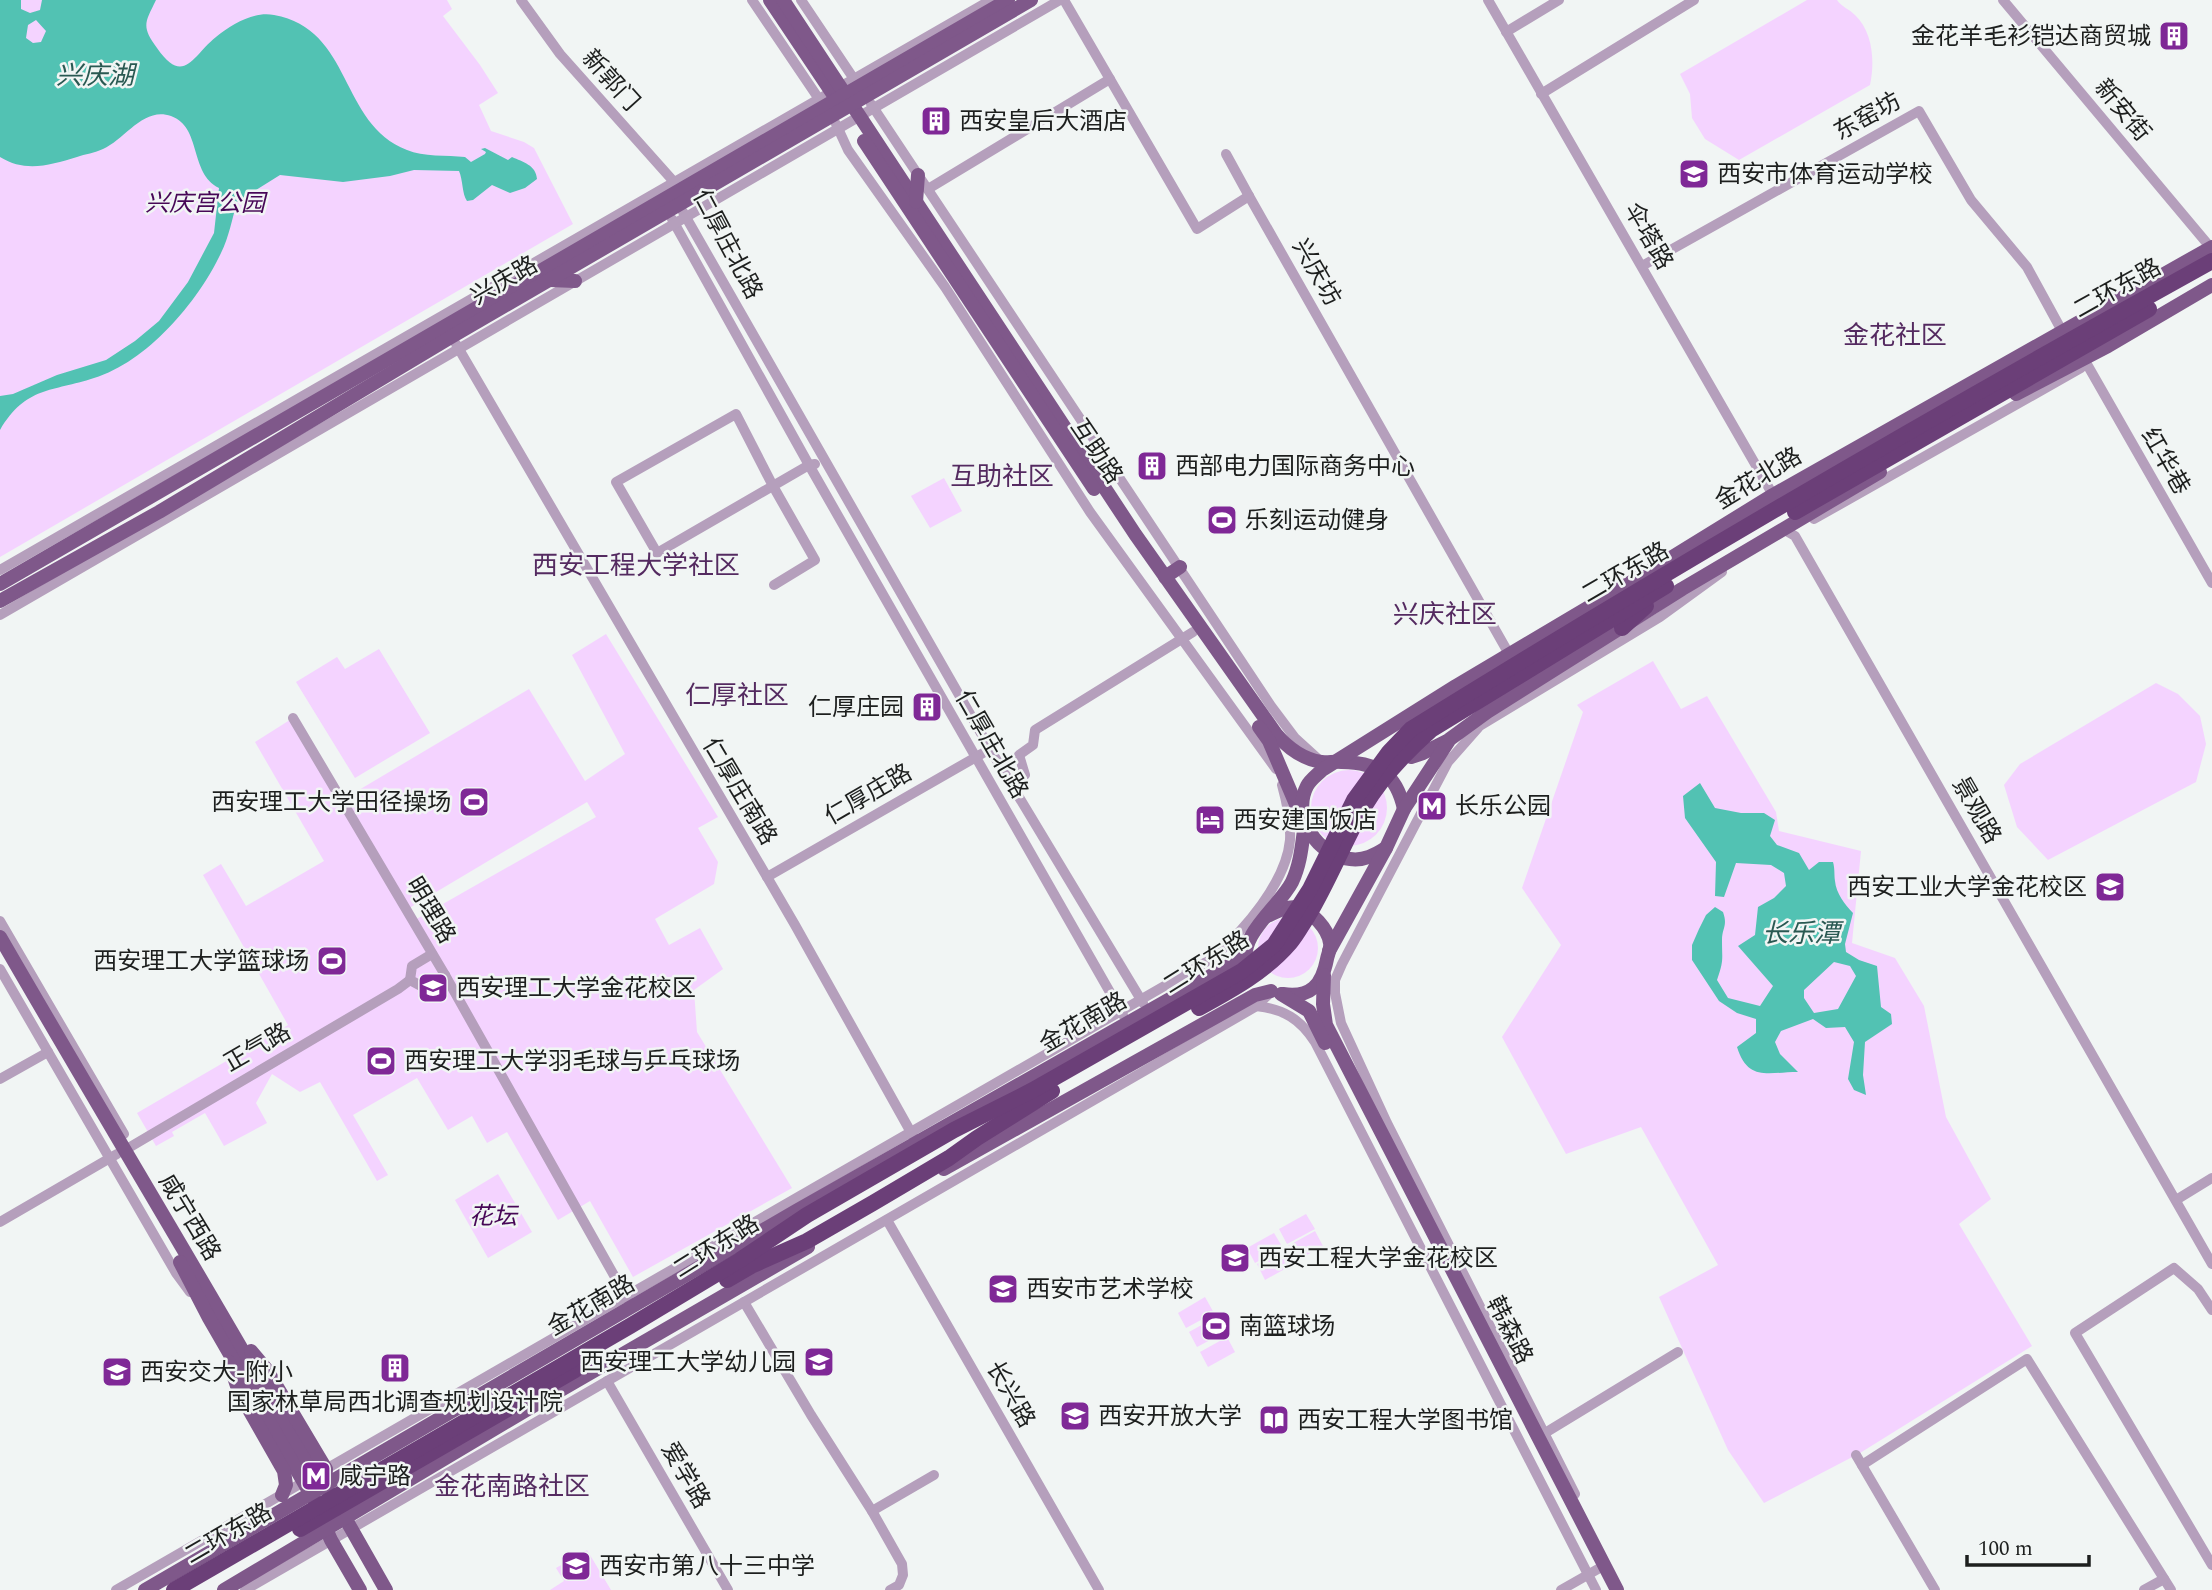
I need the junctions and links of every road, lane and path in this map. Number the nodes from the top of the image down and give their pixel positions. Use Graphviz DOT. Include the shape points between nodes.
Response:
graph roads {
  1 [pos="521,0"];
  2 [pos="752,0"];
  3 [pos="770,0"];
  4 [pos="783,0"];
  5 [pos="801,0"];
  6 [pos="991,0"];
  7 [pos="1008,0"];
  8 [pos="1031,0"];
  9 [pos="1062,0"];
  10 [pos="1488,0"];
  11 [pos="1559,0"];
  12 [pos="1694,0"];
  13 [pos="2003,0"];
  14 [pos="1506,32"];
  15 [pos="1110,79"];
  16 [pos="1541,94"];
  17 [pos="841,97"];
  18 [pos="874,108"];
  19 [pos="850,122"];
  20 [pos="1226,153"];
  21 [pos="918,174"];
  22 [pos="928,189"];
  23 [pos="1249,195"];
  24 [pos="916,202"];
  25 [pos="675,204"];
  26 [pos="2212,252"];
  27 [pos="1642,266"];
  28 [pos="2212,274"];
  29 [pos="549,280"];
  30 [pos="575,281"];
  31 [pos="2212,285"];
  32 [pos="2102,328"];
  33 [pos="2062,331"];
  34 [pos="449,332"];
  35 [pos="2084,359"];
  36 [pos="2047,368"];
  37 [pos="825,461"];
  38 [pos="809,465"];
  39 [pos="773,486"];
  40 [pos="1773,495"];
  41 [pos="1786,531"];
  42 [pos="1180,567"];
  43 [pos="0,570"];
  44 [pos="1165,577"];
  45 [pos="1670,578"];
  46 [pos="2212,583"];
  47 [pos="0,584"];
  48 [pos="774,585"];
  49 [pos="0,601"];
  50 [pos="1597,603"];
  51 [pos="0,615"];
  52 [pos="1622,628"];
  53 [pos="1187,636"];
  54 [pos="1518,662"];
  55 [pos="1419,709"];
  56 [pos="293,718"];
  57 [pos="1478,728"];
  58 [pos="1450,739"];
  59 [pos="990,749"];
  60 [pos="976,757"];
  61 [pos="1329,762"];
  62 [pos="1276,769"];
  63 [pos="1025,775"];
  64 [pos="1288,783"];
  65 [pos="1404,809"];
  66 [pos="1305,823"];
  67 [pos="1386,848"];
  68 [pos="767,877"];
  69 [pos="1267,916"];
  70 [pos="0,920"];
  71 [pos="0,937"];
  72 [pos="1329,951"];
  73 [pos="0,952"];
  74 [pos="432,954"];
  75 [pos="1244,957"];
  76 [pos="0,969"];
  77 [pos="445,975"];
  78 [pos="1330,977"];
  79 [pos="410,980"];
  80 [pos="1276,993"];
  81 [pos="1145,1005"];
  82 [pos="1256,1006"];
  83 [pos="1124,1017"];
  84 [pos="1297,1019"];
  85 [pos="48,1052"];
  86 [pos="0,1079"];
  87 [pos="1083,1083"];
  88 [pos="994,1110"];
  89 [pos="954,1121"];
  90 [pos="913,1137"];
  91 [pos="120,1152"];
  92 [pos="949,1158"];
  93 [pos="2212,1178"];
  94 [pos="922,1181"];
  95 [pos="2176,1200"];
  96 [pos="796,1211"];
  97 [pos="887,1220"];
  98 [pos="0,1222"];
  99 [pos="811,1245"];
  100 [pos="765,1251"];
  101 [pos="2212,1264"];
  102 [pos="629,1302"];
  103 [pos="744,1302"];
  104 [pos="2212,1310"];
  105 [pos="632,1330"];
  106 [pos="224,1344"];
  107 [pos="1678,1352"];
  108 [pos="607,1381"];
  109 [pos="1545,1433"];
  110 [pos="934,1475"];
  111 [pos="316,1481"];
  112 [pos="282,1495"];
  113 [pos="872,1511"];
  114 [pos="348,1523"];
  115 [pos="328,1534"];
  116 [pos="2212,1565"];
  117 [pos="1597,1570"];
  118 [pos="2164,1579"];
  119 [pos="116,1590"];
  120 [pos="145,1590"];
  121 [pos="174,1590"];
  122 [pos="193,1590"];
  123 [pos="224,1590"];
  124 [pos="245,1590"];
  125 [pos="360,1590"];
  126 [pos="386,1590"];
  127 [pos="727,1590"];
  128 [pos="890,1590"];
  129 [pos="1099,1590"];
  130 [pos="1561,1590"];
  131 [pos="1596,1590"];
  132 [pos="1607,1590"];
  133 [pos="1617,1590"];
  134 [pos="1624,1590"];
  135 [pos="1934,1590"];
  136 [pos="2144,1590"];
  137 [pos="2171,1590"];
  1 -- 25 [label="street, 新郭门"];
  2 -- 17 [label="street"];
  3 -- 17 [label="main road"];
  4 -- 17 [label="main road"];
  5 -- 17 [label="street"];
  6 -- 17 [label="street"];
  7 -- 17 [label="main road, 兴庆路"];
  8 -- 17 [label="main road, 兴庆路"];
  9 -- 15 [label="street"];
  9 -- 18 [label="street"];
  10 -- 14 [label="street, 伞塔路"];
  11 -- 14 [label="street"];
  12 -- 16 [label="street"];
  13 -- 26 [label="street, 新安街"];
  14 -- 16 [label="street, 伞塔路"];
  15 -- 22 [label="street"];
  15 -- 23 [label="street" via="1197,229"];
  16 -- 27 [label="street, 伞塔路"];
  17 -- 18 [label="street"];
  17 -- 19 [label="main road, 互助路"];
  17 -- 19 [label="street"];
  17 -- 25 [label="main road, 兴庆路"];
  18 -- 19 [label="street"];
  18 -- 21 [label="street"];
  19 -- 24 [label="main road, 互助路"];
  19 -- 25 [label="street"];
  19 -- 53 [label="main road, 互助路" via="1129,541"];
  20 -- 23 [label="street, 兴庆坊"];
  21 -- 22 [label="street"];
  21 -- 24 [label="main road"];
  22 -- 42 [label="street"];
  23 -- 54 [label="street, 兴庆坊"];
  24 -- 44 [label="main road, 互助路"];
  25 -- 29 [label="main road, 兴庆路"];
  25 -- 30 [label="street"];
  25 -- 34 [label="main road, 兴庆路"];
  25 -- 34 [label="street"];
  25 -- 37 [label="street, 仁厚庄北路"];
  25 -- 38 [label="street, 仁厚庄北路"];
  26 -- 32 [label="highway, 二环东路"];
  26 -- 33 [label="main road, 金花北路"];
  27 -- 33 [label="street, 东窑坊" via="1919,111 1971,200 2027,267"];
  27 -- 40 [label="street, 伞塔路"];
  28 -- 32 [label="highway, 二环东路"];
  29 -- 30 [label="main road"];
  29 -- 34 [label="main road, 兴庆路"];
  30 -- 34 [label="street"];
  31 -- 35 [label="main road"];
  32 -- 33 [label="highway"];
  32 -- 36 [label="highway, 二环东路"];
  32 -- 45 [label="highway, 二环东路"];
  33 -- 40 [label="main road, 金花北路"];
  34 -- 43 [label="street"];
  34 -- 47 [label="main road, 兴庆路"];
  34 -- 49 [label="main road, 兴庆路" via="159,512"];
  34 -- 51 [label="street"];
  34 -- 68 [label="street, 仁厚庄南路"];
  35 -- 36 [label="highway"];
  35 -- 41 [label="main road" via="2005,400"];
  35 -- 46 [label="street, 红华巷"];
  36 -- 45 [label="highway, 二环东路"];
  37 -- 38 [label="street"];
  37 -- 59 [label="street, 仁厚庄北路"];
  38 -- 39 [label="street"];
  38 -- 60 [label="street, 仁厚庄北路"];
  39 -- 39 [label="street" via="657,553 616,482 736,414"];
  39 -- 48 [label="street" via="815,560"];
  40 -- 50 [label="main road, 金花北路"];
  41 -- 52 [label="main road"];
  41 -- 57 [label="street" via="1660,617"];
  41 -- 95 [label="street, 景观路" via="1795,536"];
  42 -- 44 [label="main road"];
  42 -- 61 [label="street" via="1282,723"];
  44 -- 61 [label="main road, 互助路" via="1287,747"];
  45 -- 50 [label="highway"];
  45 -- 52 [label="highway"];
  45 -- 54 [label="highway, 二环东路"];
  50 -- 54 [label="main road, 金花北路"];
  52 -- 58 [label="main road"];
  53 -- 62 [label="street"];
  53 -- 63 [label="street" via="1035,730 1032,745 1019,755"];
  53 -- 64 [label="main road, 互助路" via="1269,741"];
  54 -- 55 [label="main road, 金花北路"];
  54 -- 87 [label="highway, 二环东路" via="1431,730 1382,779 1293,941 1273,961"];
  55 -- 58 [label="main road" via="1398,734 1404,753 1411,757"];
  55 -- 61 [label="main road, 金花北路"];
  56 -- 74 [label="street, 明理路"];
  57 -- 58 [label="street"];
  57 -- 78 [label="street" via="1448,762"];
  58 -- 65 [label="main road"];
  59 -- 60 [label="street, 仁厚庄路"];
  59 -- 81 [label="street, 仁厚庄北路"];
  60 -- 68 [label="street, 仁厚庄路"];
  60 -- 83 [label="street, 仁厚庄北路"];
  61 -- 65 [label="main road" via="1376,767 1400,792"];
  61 -- 66 [label="main road" via="1307,786 1302,806"];
  62 -- 64 [label="street"];
  62 -- 81 [label="street" via="1286,797 1290,841 1277,881 1243,928 1213,958"];
  64 -- 66 [label="main road, 互助路"];
  65 -- 67 [label="main road"];
  66 -- 67 [label="main road" via="1333,855 1351,860 1370,858"];
  66 -- 69 [label="main road" via="1297,868"];
  67 -- 72 [label="main road"];
  68 -- 90 [label="street, 仁厚庄南路"];
  69 -- 72 [label="main road" via="1291,907 1308,912 1326,932"];
  69 -- 75 [label="main road" via="1252,935"];
  70 -- 91 [label="street"];
  71 -- 91 [label="main road, 咸宁西路"];
  72 -- 78 [label="main road"];
  73 -- 91 [label="main road, 咸宁西路"];
  74 -- 77 [label="street, 明理路"];
  74 -- 79 [label="street" via="412,966"];
  75 -- 80 [label="main road" via="1261,985"];
  75 -- 81 [label="main road, 金花南路"];
  76 -- 85 [label="street"];
  77 -- 79 [label="street" via="423,987"];
  77 -- 102 [label="street, 明理路"];
  78 -- 80 [label="main road" via="1308,992"];
  78 -- 109 [label="street" via="1341,1023 1387,1123"];
  78 -- 117 [label="main road, 韩森路" via="1323,1004 1326,1025"];
  79 -- 91 [label="street, 正气路"];
  80 -- 82 [label="street"];
  80 -- 84 [label="street"];
  80 -- 87 [label="main road" via="1255,995"];
  80 -- 117 [label="main road, 韩森路" via="1308,1011"];
  81 -- 83 [label="main road, 金花南路"];
  82 -- 84 [label="street"];
  82 -- 87 [label="street"];
  83 -- 89 [label="main road, 金花南路"];
  83 -- 90 [label="street"];
  84 -- 117 [label="street" via="1315,1042"];
  85 -- 86 [label="street"];
  85 -- 91 [label="street"];
  87 -- 88 [label="highway, 二环东路"];
  87 -- 92 [label="highway, 二环东路" via="977,1138"];
  87 -- 94 [label="main road"];
  87 -- 97 [label="street"];
  88 -- 89 [label="highway"];
  88 -- 100 [label="highway, 二环东路" via="807,1214"];
  89 -- 90 [label="main road, 金花南路"];
  90 -- 96 [label="main road, 金花南路"];
  90 -- 102 [label="street"];
  91 -- 98 [label="street, 正气路"];
  91 -- 106 [label="main road, 咸宁西路"];
  91 -- 111 [label="main road, 咸宁西路" via="229,1326 267,1370"];
  92 -- 94 [label="highway"];
  92 -- 100 [label="highway, 二环东路" via="807,1241"];
  93 -- 95 [label="street"];
  94 -- 99 [label="main road"];
  95 -- 101 [label="street, 景观路"];
  96 -- 100 [label="highway"];
  96 -- 102 [label="main road, 金花南路"];
  97 -- 103 [label="street"];
  97 -- 129 [label="street, 长兴路"];
  99 -- 100 [label="highway"];
  99 -- 114 [label="main road" via="528,1409"];
  100 -- 105 [label="highway, 二环东路" via="740,1260"];
  102 -- 111 [label="main road, 金花南路"];
  103 -- 108 [label="street"];
  103 -- 113 [label="street"];
  104 -- 116 [label="street" via="2198,1289 2174,1268 2075,1333"];
  105 -- 121 [label="highway, 二环东路"];
  105 -- 122 [label="highway, 二环东路"];
  106 -- 111 [label="main road, 咸宁西路"];
  106 -- 112 [label="main road" via="234,1380 284,1471"];
  107 -- 109 [label="street"];
  108 -- 114 [label="street"];
  108 -- 127 [label="street, 爱学路"];
  109 -- 134 [label="street"];
  110 -- 113 [label="street"];
  111 -- 112 [label="street"];
  111 -- 114 [label="main road, 咸宁西路"];
  111 -- 115 [label="main road, 咸宁西路"];
  111 -- 120 [label="main road, 金花南路"];
  112 -- 119 [label="street"];
  113 -- 128 [label="street" via="902,1564 899,1585"];
  114 -- 115 [label="main road"];
  114 -- 126 [label="main road, 咸宁西路"];
  115 -- 123 [label="main road"];
  115 -- 124 [label="street"];
  115 -- 125 [label="main road, 咸宁西路"];
  117 -- 130 [label="street"];
  117 -- 131 [label="street"];
  117 -- 132 [label="main road, 韩森路"];
  117 -- 133 [label="main road, 韩森路"];
  118 -- 135 [label="street" via="2027,1359 1859,1460"];
  118 -- 136 [label="street"];
  118 -- 137 [label="street"];
}
